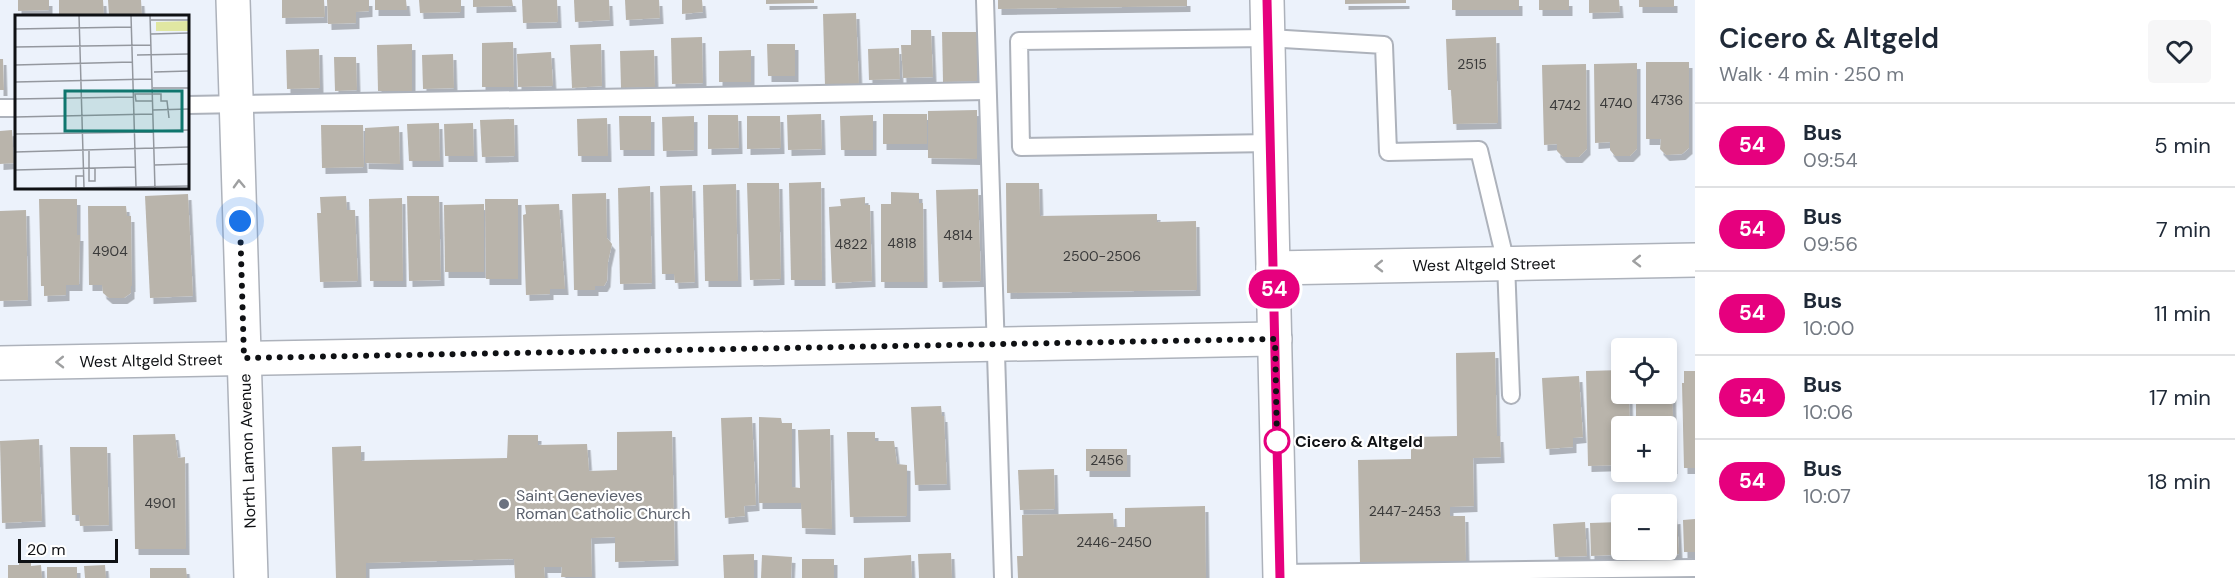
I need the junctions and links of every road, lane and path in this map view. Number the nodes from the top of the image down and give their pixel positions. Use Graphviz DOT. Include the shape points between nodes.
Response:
graph roads {
  1 [pos="233,0"];
  2 [pos="985,0"];
  3 [pos="1267,0"];
  4 [pos="1268,38"];
  5 [pos="987,91"];
  6 [pos="237,104"];
  7 [pos="189,105"];
  8 [pos="1270,143"];
  9 [pos="1695,260"];
  10 [pos="1506,263"];
  11 [pos="1273,268"];
  12 [pos="1275,339"];
  13 [pos="995,344"];
  14 [pos="244,358"];
  15 [pos="0,363"];
  16 [pos="1511,395"];
  17 [pos="1695,568"];
  18 [pos="1280,575"];
  19 [pos="251,578"];
  20 [pos="1003,578"];
  1 -- 6 [label="street, North Lamon Avenue"];
  2 -- 5 [label="lane"];
  3 -- 4 [label="street"];
  4 -- 8 [label="street"];
  4 -- 8 [label="lane" via="1019,41 1021,147"];
  4 -- 10 [label="lane" via="1384,45 1388,152 1479,150"];
  5 -- 6 [label="lane"];
  5 -- 13 [label="lane"];
  6 -- 7 [label="lane"];
  14 -- 6 [label="street, North Lamon Avenue, one-way"];
  8 -- 11 [label="street"];
  9 -- 10 [label="street, West Altgeld Street, one-way"];
  10 -- 11 [label="street, West Altgeld Street, one-way"];
  10 -- 16 [label="lane"];
  11 -- 12 [label="street"];
  12 -- 13 [label="street, West Altgeld Street"];
  12 -- 18 [label="street"];
  13 -- 14 [label="street, West Altgeld Street"];
  13 -- 20 [label="lane"];
  14 -- 15 [label="street, West Altgeld Street, one-way"];
  14 -- 19 [label="street, North Lamon Avenue"];
  17 -- 18 [label="lane"];
}
